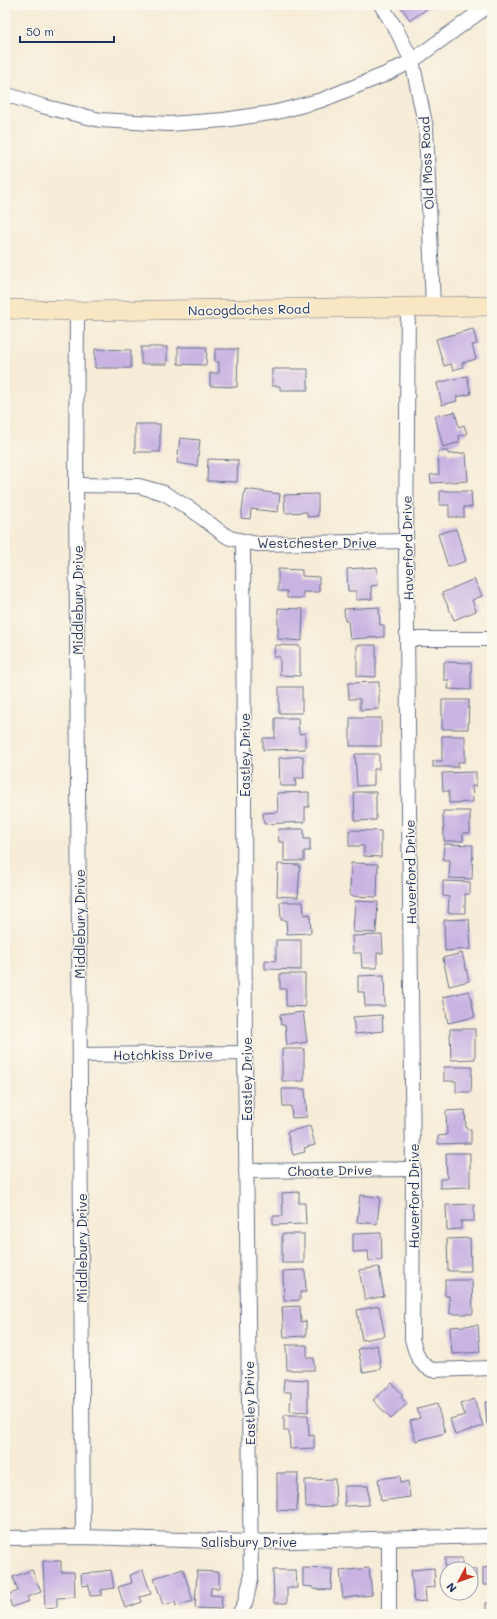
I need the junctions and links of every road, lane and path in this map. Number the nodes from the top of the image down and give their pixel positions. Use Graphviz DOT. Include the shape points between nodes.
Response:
graph roads {
  1 [pos="381,5"];
  2 [pos="490,5"];
  3 [pos="412,61"];
  4 [pos="5,94"];
  5 [pos="408,306"];
  6 [pos="492,306"];
  7 [pos="433,307"];
  8 [pos="5,309"];
  9 [pos="77,311"];
  10 [pos="76,485"];
  11 [pos="243,541"];
  12 [pos="406,542"];
  13 [pos="408,639"];
  14 [pos="492,640"];
  15 [pos="246,1053"];
  16 [pos="80,1055"];
  17 [pos="413,1169"];
  18 [pos="246,1171"];
  19 [pos="492,1368"];
  20 [pos="492,1536"];
  21 [pos="83,1537"];
  22 [pos="5,1538"];
  23 [pos="389,1539"];
  24 [pos="251,1542"];
  25 [pos="239,1614"];
  26 [pos="389,1614"];
  1 -- 3 [label="street, Old Moss Road"];
  2 -- 3 [label="street"];
  3 -- 4 [label="street" via="322,100 277,112 224,120 169,124 100,120"];
  3 -- 7 [label="street, Old Moss Road" via="426,128"];
  5 -- 7 [label="main road, Nacogdoches Road"];
  5 -- 9 [label="main road, Nacogdoches Road"];
  5 -- 12 [label="street, Haverford Drive"];
  6 -- 7 [label="main road, Nacogdoches Road"];
  8 -- 9 [label="main road, Nacogdoches Road"];
  9 -- 10 [label="street, Middlebury Drive"];
  10 -- 11 [label="street, Westchester Drive" via="138,486 164,492 230,538"];
  10 -- 16 [label="street, Middlebury Drive"];
  11 -- 12 [label="street, Westchester Drive" via="257,544"];
  11 -- 15 [label="street, Eastley Drive"];
  12 -- 13 [label="street, Haverford Drive"];
  13 -- 14 [label="street"];
  13 -- 17 [label="street, Haverford Drive"];
  15 -- 16 [label="street, Hotchkiss Drive"];
  15 -- 18 [label="street, Eastley Drive"];
  16 -- 21 [label="street, Middlebury Drive"];
  17 -- 18 [label="street, Choate Drive"];
  17 -- 19 [label="street, Haverford Drive" via="412,1339 416,1356 432,1370"];
  18 -- 24 [label="street, Eastley Drive"];
  20 -- 23 [label="street, Salisbury Drive"];
  21 -- 22 [label="street, Salisbury Drive"];
  21 -- 24 [label="street, Salisbury Drive"];
  23 -- 24 [label="street, Salisbury Drive"];
  23 -- 26 [label="street"];
  24 -- 25 [label="street, Eastley Drive" via="251,1580"];
}
